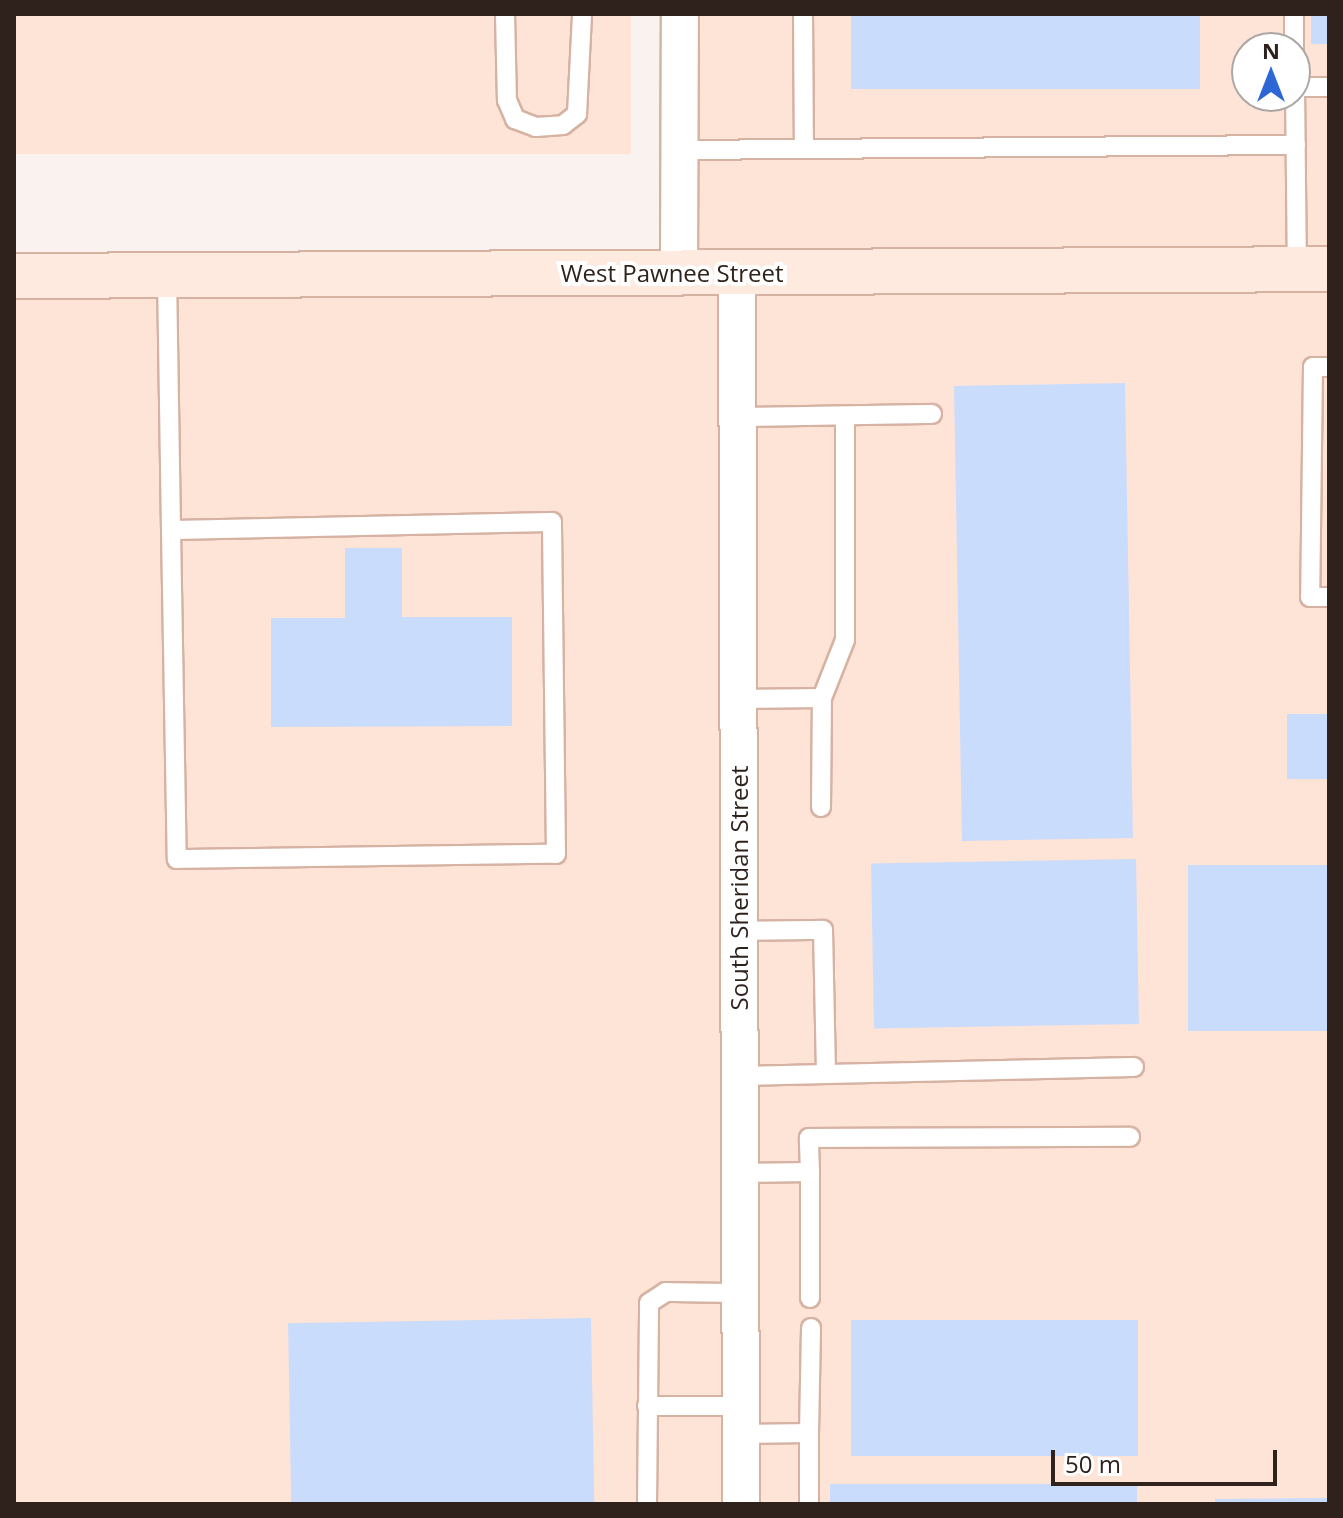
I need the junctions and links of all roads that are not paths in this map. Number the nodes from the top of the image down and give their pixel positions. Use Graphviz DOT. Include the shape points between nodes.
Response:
graph roads {
  1 [pos="505,14"];
  2 [pos="582,14"];
  3 [pos="680,14"];
  4 [pos="803,14"];
  5 [pos="1295,112"];
  6 [pos="1296,145"];
  7 [pos="804,149"];
  8 [pos="680,150"];
  9 [pos="1313,269"];
  10 [pos="737,272"];
  11 [pos="679,273"];
  12 [pos="167,275"];
  13 [pos="14,276"];
  14 [pos="1329,367"];
  15 [pos="932,414"];
  16 [pos="738,417"];
  17 [pos="845,417"];
  18 [pos="171,530"];
  19 [pos="1329,597"];
  20 [pos="822,698"];
  21 [pos="739,699"];
  22 [pos="821,807"];
  23 [pos="739,931"];
  24 [pos="1134,1067"];
  25 [pos="826,1074"];
  26 [pos="739,1076"];
  27 [pos="1130,1137"];
  28 [pos="810,1172"];
  29 [pos="740,1173"];
  30 [pos="740,1293"];
  31 [pos="810,1298"];
  32 [pos="811,1328"];
  33 [pos="647,1406"];
  34 [pos="741,1420"];
  35 [pos="809,1433"];
  36 [pos="647,1504"];
  37 [pos="741,1504"];
  38 [pos="809,1504"];
  1 -- 2 [label="lane" via="507,100 515,119 536,127 563,125 577,114"];
  3 -- 8 [label="street"];
  4 -- 7 [label="lane"];
  5 -- 6 [label="lane"];
  6 -- 7 [label="lane"];
  6 -- 9 [label="lane"];
  7 -- 8 [label="lane"];
  8 -- 11 [label="street"];
  9 -- 10 [label="main road, West Pawnee Street"];
  10 -- 11 [label="main road, West Pawnee Street"];
  10 -- 16 [label="street, South Sheridan Street"];
  11 -- 12 [label="main road, West Pawnee Street"];
  12 -- 13 [label="main road, West Pawnee Street"];
  12 -- 18 [label="lane"];
  14 -- 19 [label="lane" via="1313,367 1310,597"];
  15 -- 17 [label="lane"];
  16 -- 17 [label="lane"];
  16 -- 21 [label="street, South Sheridan Street"];
  17 -- 20 [label="lane" via="845,640"];
  18 -- 18 [label="lane" via="177,859 556,854 552,522"];
  20 -- 21 [label="lane"];
  20 -- 22 [label="lane"];
  21 -- 23 [label="street, South Sheridan Street"];
  23 -- 25 [label="lane" via="823,930"];
  23 -- 26 [label="street, South Sheridan Street"];
  24 -- 25 [label="lane"];
  25 -- 26 [label="lane"];
  26 -- 29 [label="street, South Sheridan Street"];
  27 -- 28 [label="lane" via="809,1138"];
  28 -- 29 [label="lane"];
  28 -- 31 [label="lane"];
  29 -- 30 [label="street, South Sheridan Street"];
  30 -- 33 [label="lane" via="666,1292 649,1303"];
  30 -- 34 [label="street, South Sheridan Street"];
  32 -- 35 [label="lane"];
  33 -- 34 [label="lane"];
  33 -- 36 [label="lane"];
  34 -- 35 [label="lane"];
  34 -- 37 [label="street, South Sheridan Street"];
  35 -- 38 [label="lane"];
}
